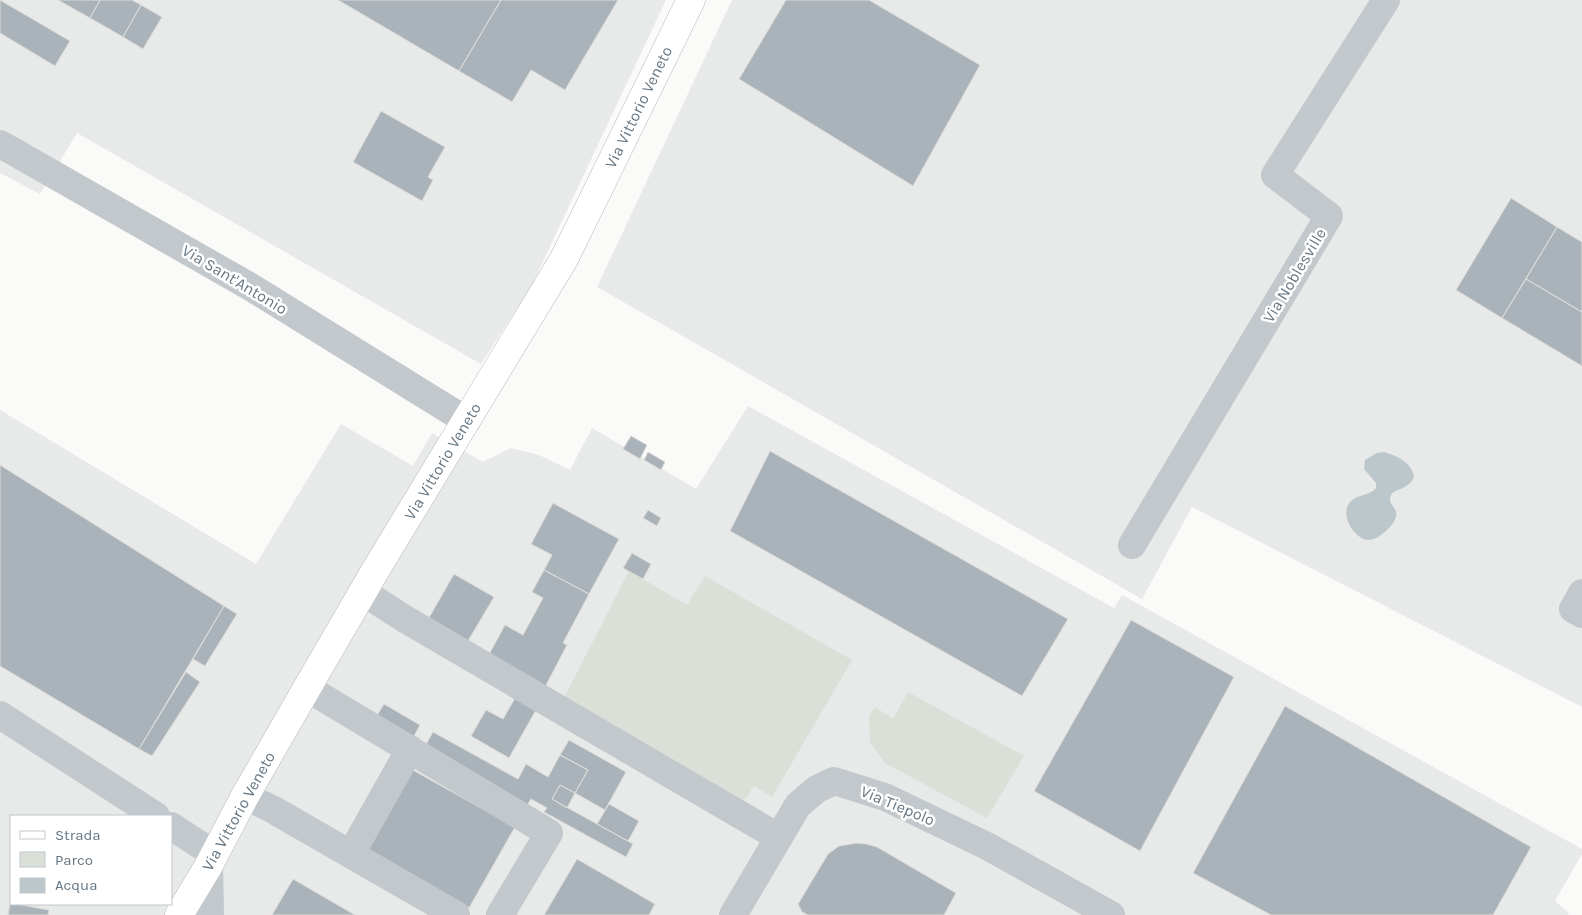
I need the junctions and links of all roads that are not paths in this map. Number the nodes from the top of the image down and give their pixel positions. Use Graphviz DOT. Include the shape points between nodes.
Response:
graph roads {
  1 [pos="691,0"];
  2 [pos="1386,0"];
  3 [pos="0,144"];
  4 [pos="467,421"];
  5 [pos="1132,545"];
  6 [pos="364,592"];
  7 [pos="1582,593"];
  8 [pos="1582,614"];
  9 [pos="307,688"];
  10 [pos="0,715"];
  11 [pos="410,749"];
  12 [pos="245,796"];
  13 [pos="154,815"];
  14 [pos="172,827"];
  15 [pos="778,837"];
  16 [pos="351,854"];
  17 [pos="212,860"];
  18 [pos="179,915"];
  19 [pos="210,915"];
  20 [pos="456,915"];
  21 [pos="500,915"];
  22 [pos="733,915"];
  23 [pos="1111,915"];
  1 -- 4 [label="main road, Via Vittorio Veneto" via="564,259"];
  2 -- 5 [label="street, Via Noblesville" via="1275,175 1329,216"];
  3 -- 4 [label="street, Via Sant'Antonio" via="249,286"];
  4 -- 6 [label="main road, Via Vittorio Veneto"];
  6 -- 9 [label="main road, Via Vittorio Veneto"];
  6 -- 15 [label="street"];
  7 -- 8 [label="street" via="1573,609"];
  9 -- 11 [label="street"];
  9 -- 12 [label="main road, Via Vittorio Veneto"];
  10 -- 13 [label="street"];
  11 -- 16 [label="street"];
  11 -- 21 [label="street" via="549,833"];
  12 -- 16 [label="street"];
  12 -- 17 [label="main road, Via Vittorio Veneto"];
  14 -- 17 [label="street"];
  15 -- 22 [label="street, Via Tiepolo"];
  15 -- 23 [label="street, Via Tiepolo" via="798,805 817,789 834,781 885,797 987,846"];
  16 -- 20 [label="street"];
  17 -- 18 [label="main road, Via Vittorio Veneto"];
  17 -- 19 [label="street"];
}
